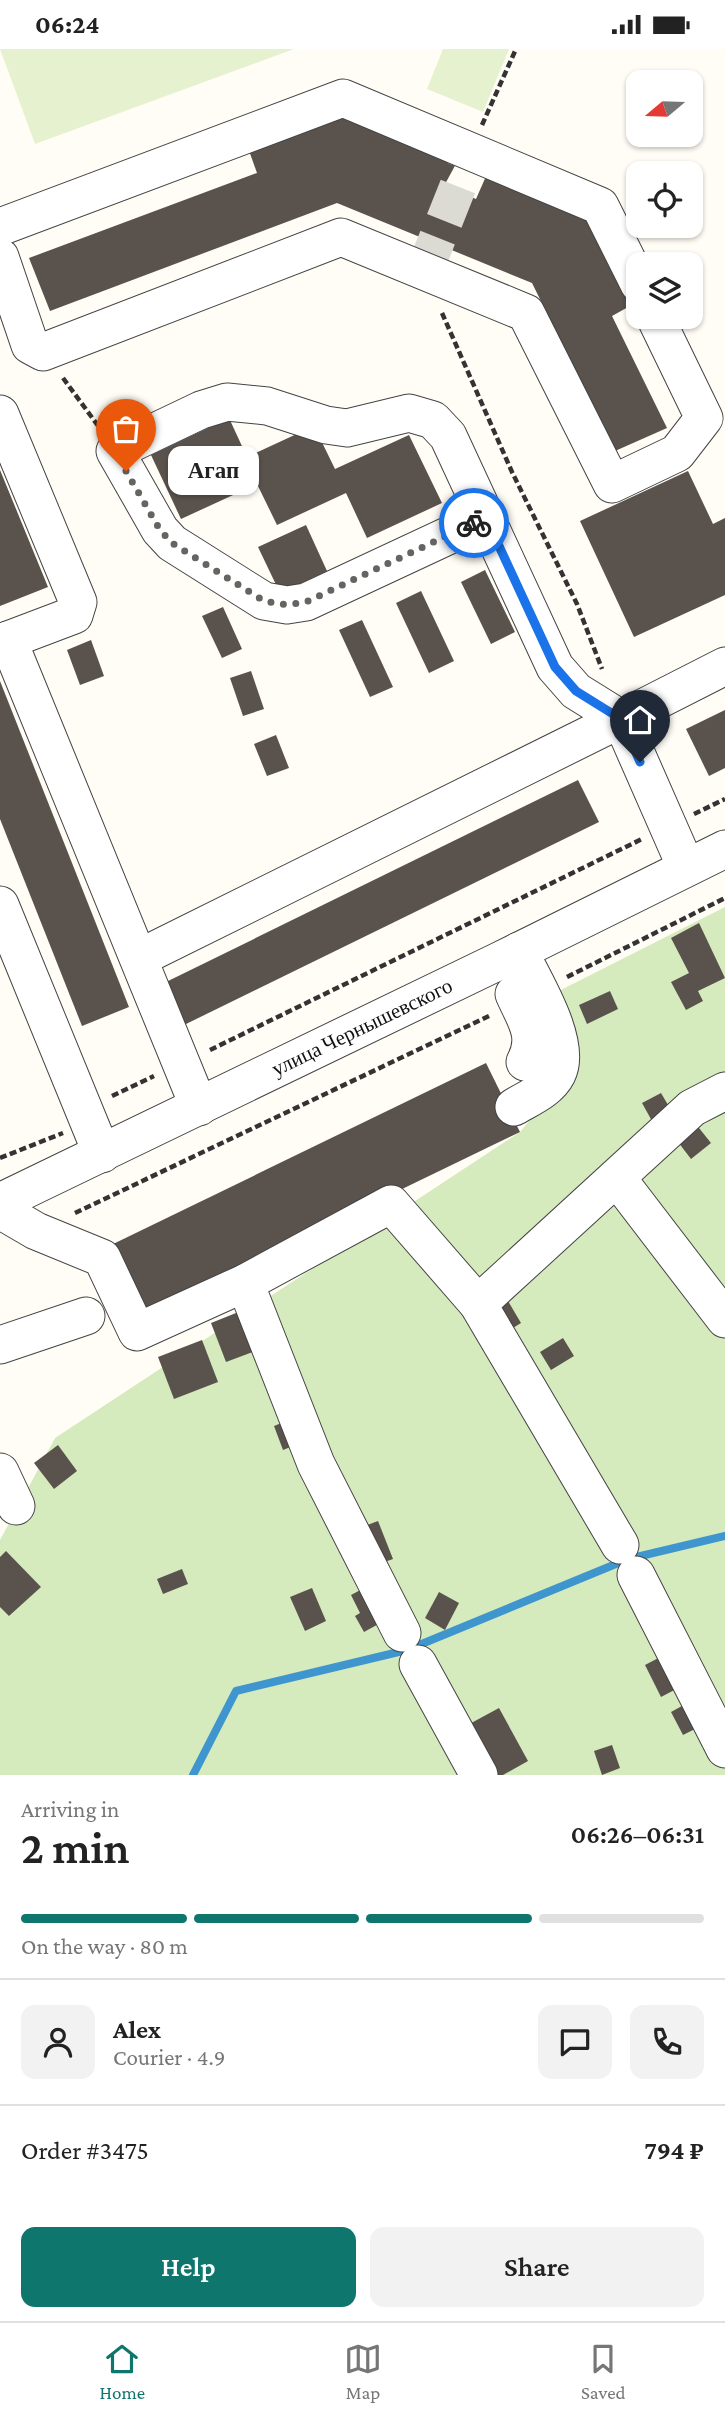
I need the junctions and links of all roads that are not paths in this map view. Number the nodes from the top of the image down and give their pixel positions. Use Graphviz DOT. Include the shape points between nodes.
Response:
graph roads {
  1 [pos="0,227"];
  2 [pos="0,257"];
  3 [pos="626,258"];
  4 [pos="660,329"];
  5 [pos="0,414"];
  6 [pos="486,518"];
  7 [pos="4,642"];
  8 [pos="725,666"];
  9 [pos="621,719"];
  10 [pos="725,849"];
  11 [pos="686,867"];
  12 [pos="0,905"];
  13 [pos="509,956"];
  14 [pos="139,958"];
  15 [pos="528,997"];
  16 [pos="525,1062"];
  17 [pos="725,1091"];
  18 [pos="199,1107"];
  19 [pos="514,1107"];
  20 [pos="102,1154"];
  21 [pos="617,1178"];
  22 [pos="0,1202"];
  23 [pos="0,1210"];
  24 [pos="245,1283"];
  25 [pos="478,1304"];
  26 [pos="86,1315"];
  27 [pos="725,1319"];
  28 [pos="0,1345"];
  29 [pos="0,1472"];
  30 [pos="16,1506"];
  31 [pos="725,1749"];
  32 [pos="479,1775"];
  1 -- 3 [label="street" via="343,98 600,206"];
  2 -- 4 [label="street" via="30,345 43,352 341,237 526,313 612,484 677,453 704,418"];
  5 -- 7 [label="street" via="78,602 74,615"];
  6 -- 6 [label="street" via="449,436 433,420 410,413 347,428 267,406 227,403 201,410 115,451 172,543 264,601 306,602"];
  6 -- 9 [label="street" via="555,667 576,691"];
  7 -- 14 [label="street"];
  8 -- 9 [label="street"];
  9 -- 11 [label="street"];
  9 -- 14 [label="street"];
  10 -- 11 [label="street, улица Чернышевского"];
  11 -- 13 [label="street, улица Чернышевского"];
  12 -- 20 [label="street"];
  13 -- 15 [label="street"];
  13 -- 18 [label="street, улица Чернышевского"];
  14 -- 18 [label="street"];
  15 -- 16 [label="street" via="532,1049"];
  15 -- 19 [label="street" via="559,1035 562,1059 557,1075 542,1091"];
  17 -- 21 [label="street" via="692,1108"];
  18 -- 20 [label="street, улица Чернышевского"];
  20 -- 22 [label="street, улица Чернышевского"];
  21 -- 25 [label="street"];
  21 -- 27 [label="street"];
  23 -- 24 [label="street" via="36,1231 102,1258 137,1332"];
  24 -- 25 [label="street" via="391,1204"];
  24 -- 32 [label="street" via="316,1464"];
  25 -- 31 [label="street" via="628,1560"];
  26 -- 28 [label="street"];
  29 -- 30 [label="street"];
}
